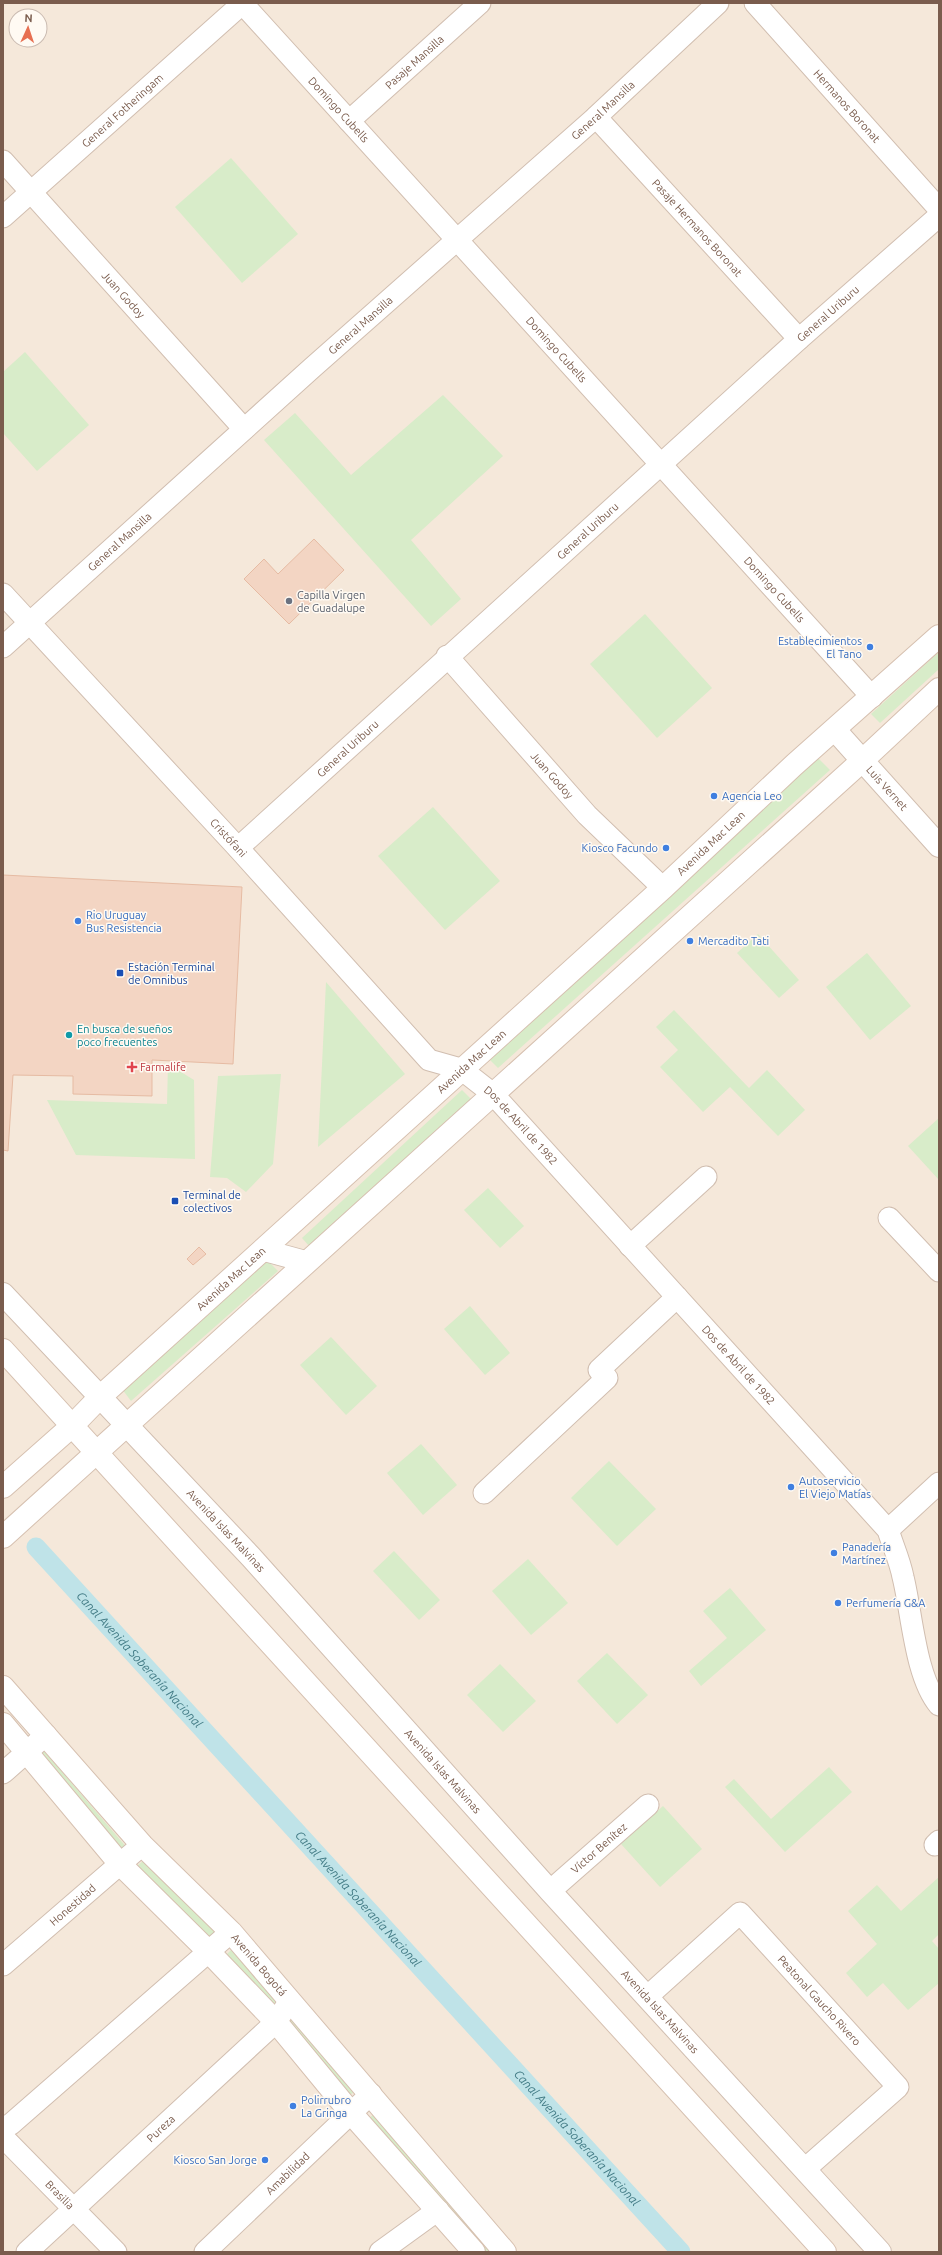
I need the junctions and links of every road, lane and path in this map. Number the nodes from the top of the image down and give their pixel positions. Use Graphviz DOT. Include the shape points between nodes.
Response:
graph roads {
  1 [pos="242,3"];
  2 [pos="480,3"];
  3 [pos="718,3"];
  4 [pos="755,3"];
  5 [pos="596,117"];
  6 [pos="349,121"];
  7 [pos="3,161"];
  8 [pos="30,192"];
  9 [pos="939,210"];
  10 [pos="939,216"];
  11 [pos="3,218"];
  12 [pos="457,240"];
  13 [pos="799,339"];
  14 [pos="244,429"];
  15 [pos="660,464"];
  16 [pos="3,594"];
  17 [pos="29,623"];
  18 [pos="939,636"];
  19 [pos="3,647"];
  20 [pos="448,656"];
  21 [pos="939,689"];
  22 [pos="872,696"];
  23 [pos="836,730"];
  24 [pos="863,760"];
  25 [pos="939,846"];
  26 [pos="238,848"];
  27 [pos="662,888"];
  28 [pos="461,1069"];
  29 [pos="492,1094"];
  30 [pos="706,1177"];
  31 [pos="889,1218"];
  32 [pos="630,1246"];
  33 [pos="263,1250"];
  34 [pos="307,1262"];
  35 [pos="939,1271"];
  36 [pos="3,1294"];
  37 [pos="677,1297"];
  38 [pos="3,1350"];
  39 [pos="101,1396"];
  40 [pos="126,1425"];
  41 [pos="72,1426"];
  42 [pos="96,1453"];
  43 [pos="939,1483"];
  44 [pos="3,1487"];
  45 [pos="484,1493"];
  46 [pos="888,1530"];
  47 [pos="3,1537"];
  48 [pos="3,1687"];
  49 [pos="939,1705"];
  50 [pos="3,1724"];
  51 [pos="46,1735"];
  52 [pos="27,1751"];
  53 [pos="3,1772"];
  54 [pos="648,1805"];
  55 [pos="142,1845"];
  56 [pos="120,1864"];
  57 [pos="550,1891"];
  58 [pos="231,1932"];
  59 [pos="210,1952"];
  60 [pos="3,1965"];
  61 [pos="648,1996"];
  62 [pos="288,2002"];
  63 [pos="276,2022"];
  64 [pos="370,2094"];
  65 [pos="351,2113"];
  66 [pos="3,2128"];
  67 [pos="3,2137"];
  68 [pos="805,2169"];
  69 [pos="74,2209"];
  70 [pos="438,2210"];
  71 [pos="27,2252"];
  72 [pos="116,2252"];
  73 [pos="205,2252"];
  74 [pos="380,2252"];
  75 [pos="474,2252"];
  76 [pos="504,2252"];
  77 [pos="825,2252"];
  78 [pos="880,2252"];
  1 -- 6 [label="street, Domingo Cubells"];
  1 -- 8 [label="street, General Fotheringam"];
  2 -- 6 [label="street, Pasaje Mansilla"];
  3 -- 5 [label="street, General Mansilla"];
  4 -- 9 [label="street, Hermanos Boronat"];
  5 -- 12 [label="street, General Mansilla"];
  5 -- 13 [label="street, Pasaje Hermanos Boronat"];
  6 -- 12 [label="street, Domingo Cubells"];
  7 -- 8 [label="street, Juan Godoy"];
  8 -- 11 [label="street, General Fotheringam"];
  8 -- 14 [label="street, Juan Godoy"];
  10 -- 13 [label="street, General Uriburu"];
  12 -- 14 [label="street, General Mansilla"];
  12 -- 15 [label="street, Domingo Cubells"];
  13 -- 15 [label="street, General Uriburu"];
  14 -- 17 [label="street, General Mansilla"];
  15 -- 20 [label="street, General Uriburu"];
  15 -- 22 [label="street, Domingo Cubells"];
  16 -- 17 [label="street, Cristófani"];
  17 -- 19 [label="street, General Mansilla"];
  17 -- 26 [label="street, Cristófani"];
  18 -- 22 [label="main road, Avenida Mac Lean"];
  20 -- 26 [label="street, General Uriburu"];
  20 -- 27 [label="street, Juan Godoy" via="588,815"];
  21 -- 24 [label="main road"];
  22 -- 23 [label="main road, Avenida Mac Lean"];
  23 -- 24 [label="main road, Luis Vernet"];
  23 -- 27 [label="main road, Avenida Mac Lean" via="794,765"];
  24 -- 25 [label="main road, Luis Vernet"];
  24 -- 29 [label="main road"];
  26 -- 28 [label="street, Cristófani" via="429,1060"];
  27 -- 28 [label="main road, Avenida Mac Lean"];
  28 -- 29 [label="street, Dos de Abril de 1982"];
  28 -- 33 [label="main road, Avenida Mac Lean"];
  29 -- 32 [label="street, Dos de Abril de 1982"];
  29 -- 34 [label="main road"];
  30 -- 32 [label="street"];
  31 -- 35 [label="street"];
  32 -- 37 [label="street, Dos de Abril de 1982"];
  33 -- 34 [label="street"];
  33 -- 39 [label="main road, Avenida Mac Lean"];
  34 -- 40 [label="main road"];
  36 -- 39 [label="main road, Avenida Islas Malvinas"];
  37 -- 45 [label="street" via="599,1370 606,1378"];
  37 -- 46 [label="street, Dos de Abril de 1982"];
  38 -- 41 [label="main road"];
  39 -- 40 [label="main road, Avenida Islas Malvinas"];
  39 -- 41 [label="main road, Avenida Mac Lean"];
  40 -- 42 [label="main road"];
  40 -- 57 [label="main road, Avenida Islas Malvinas" via="251,1557"];
  41 -- 42 [label="main road"];
  41 -- 44 [label="main road, Avenida Mac Lean"];
  42 -- 47 [label="main road"];
  42 -- 77 [label="main road"];
  43 -- 46 [label="street"];
  46 -- 49 [label="street, Dos de Abril de 1982" via="903,1575 923,1673 932,1697"];
  48 -- 51 [label="main road, Avenida Bogotá"];
  50 -- 52 [label="main road"];
  51 -- 52 [label="street"];
  51 -- 55 [label="main road, Avenida Bogotá"];
  52 -- 53 [label="street"];
  52 -- 56 [label="main road"];
  54 -- 57 [label="street, Víctor Benítez"];
  55 -- 56 [label="street, Honestidad"];
  55 -- 58 [label="main road, Avenida Bogotá"];
  56 -- 59 [label="main road"];
  56 -- 60 [label="street, Honestidad"];
  57 -- 61 [label="main road, Avenida Islas Malvinas"];
  58 -- 59 [label="street"];
  58 -- 62 [label="main road, Avenida Bogotá"];
  59 -- 63 [label="main road"];
  59 -- 66 [label="street" via="11,2124"];
  61 -- 68 [label="main road, Avenida Islas Malvinas"];
  61 -- 68 [label="street, Peatonal Gaucho Rivero" via="740,1913 898,2087"];
  62 -- 63 [label="street, Pureza"];
  62 -- 64 [label="main road, Avenida Bogotá"];
  63 -- 65 [label="main road"];
  63 -- 69 [label="street, Pureza"];
  64 -- 65 [label="street, Amabilidad"];
  64 -- 76 [label="main road, Avenida Bogotá"];
  65 -- 70 [label="main road"];
  65 -- 73 [label="street, Amabilidad"];
  67 -- 69 [label="street, Brasilia"];
  68 -- 78 [label="main road, Avenida Islas Malvinas"];
  69 -- 71 [label="street, Pureza"];
  69 -- 72 [label="street, Brasilia"];
  70 -- 74 [label="street"];
  70 -- 75 [label="main road"];
}
